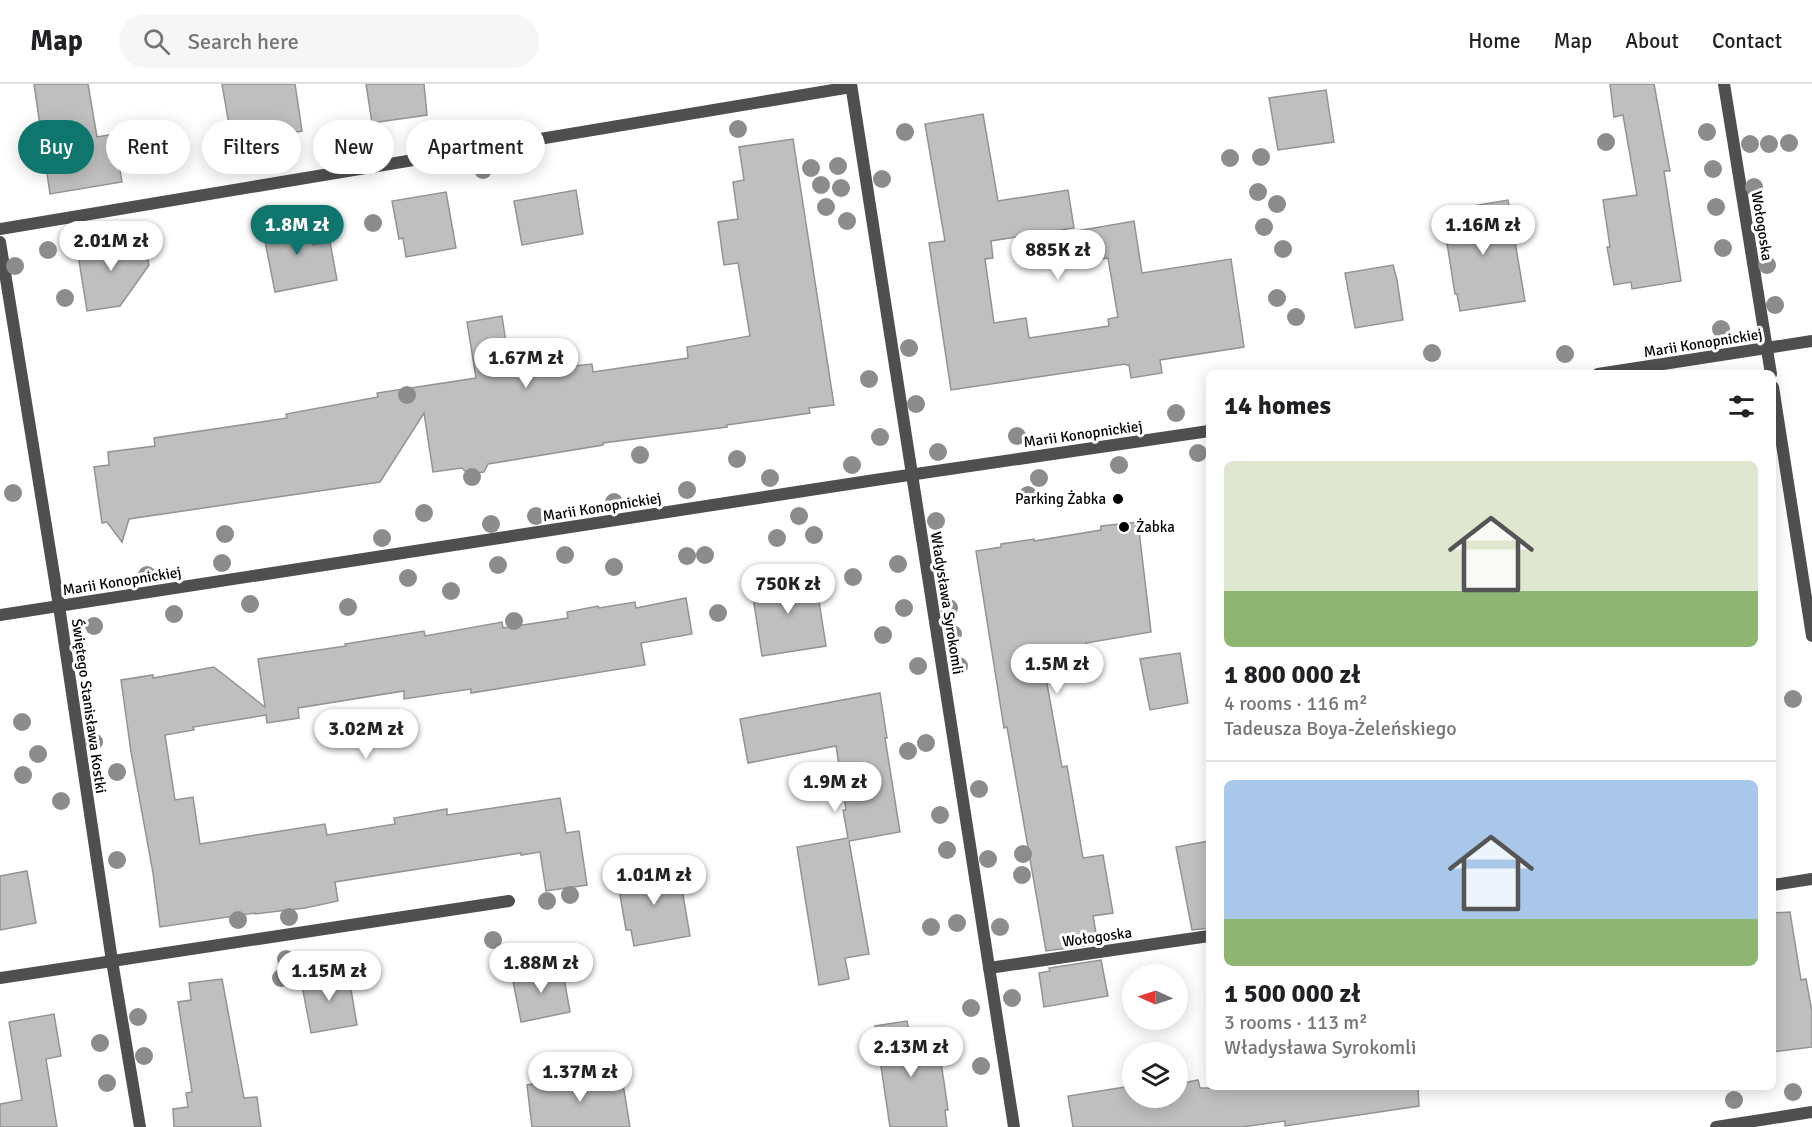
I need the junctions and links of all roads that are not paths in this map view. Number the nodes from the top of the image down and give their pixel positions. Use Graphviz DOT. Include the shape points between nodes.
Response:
graph roads {
  1 [pos="1724,84"];
  2 [pos="851,85"];
  3 [pos="0,229"];
  4 [pos="0,242"];
  5 [pos="1812,341"];
  6 [pos="1767,348"];
  7 [pos="1625,370"];
  8 [pos="1770,370"];
  9 [pos="1776,406"];
  10 [pos="1206,431"];
  11 [pos="912,475"];
  12 [pos="59,606"];
  13 [pos="0,615"];
  14 [pos="1812,636"];
  15 [pos="1812,879"];
  16 [pos="1776,885"];
  17 [pos="509,901"];
  18 [pos="1206,936"];
  19 [pos="112,962"];
  20 [pos="989,968"];
  21 [pos="0,978"];
  22 [pos="1812,1112"];
  23 [pos="140,1127"];
  24 [pos="1014,1127"];
  25 [pos="1716,1127"];
  1 -- 6 [label="street, Wołogoska"];
  2 -- 3 [label="street"];
  2 -- 11 [label="street, Władysława Syrokomli"];
  4 -- 12 [label="street, Świętego Stanisława Kostki"];
  5 -- 6 [label="street, Marii Konopnickiej"];
  6 -- 7 [label="street, Marii Konopnickiej"];
  6 -- 8 [label="street, Wołogoska"];
  9 -- 14 [label="street"];
  10 -- 11 [label="street, Marii Konopnickiej"];
  11 -- 12 [label="street, Marii Konopnickiej"];
  11 -- 20 [label="street, Władysława Syrokomli"];
  12 -- 13 [label="street, Marii Konopnickiej"];
  12 -- 19 [label="street, Świętego Stanisława Kostki"];
  15 -- 16 [label="street"];
  17 -- 19 [label="street"];
  18 -- 20 [label="street, Wołogoska"];
  19 -- 21 [label="street"];
  19 -- 23 [label="street, Świętego Stanisława Kostki"];
  20 -- 24 [label="street, Władysława Syrokomli"];
  22 -- 25 [label="street"];
}
